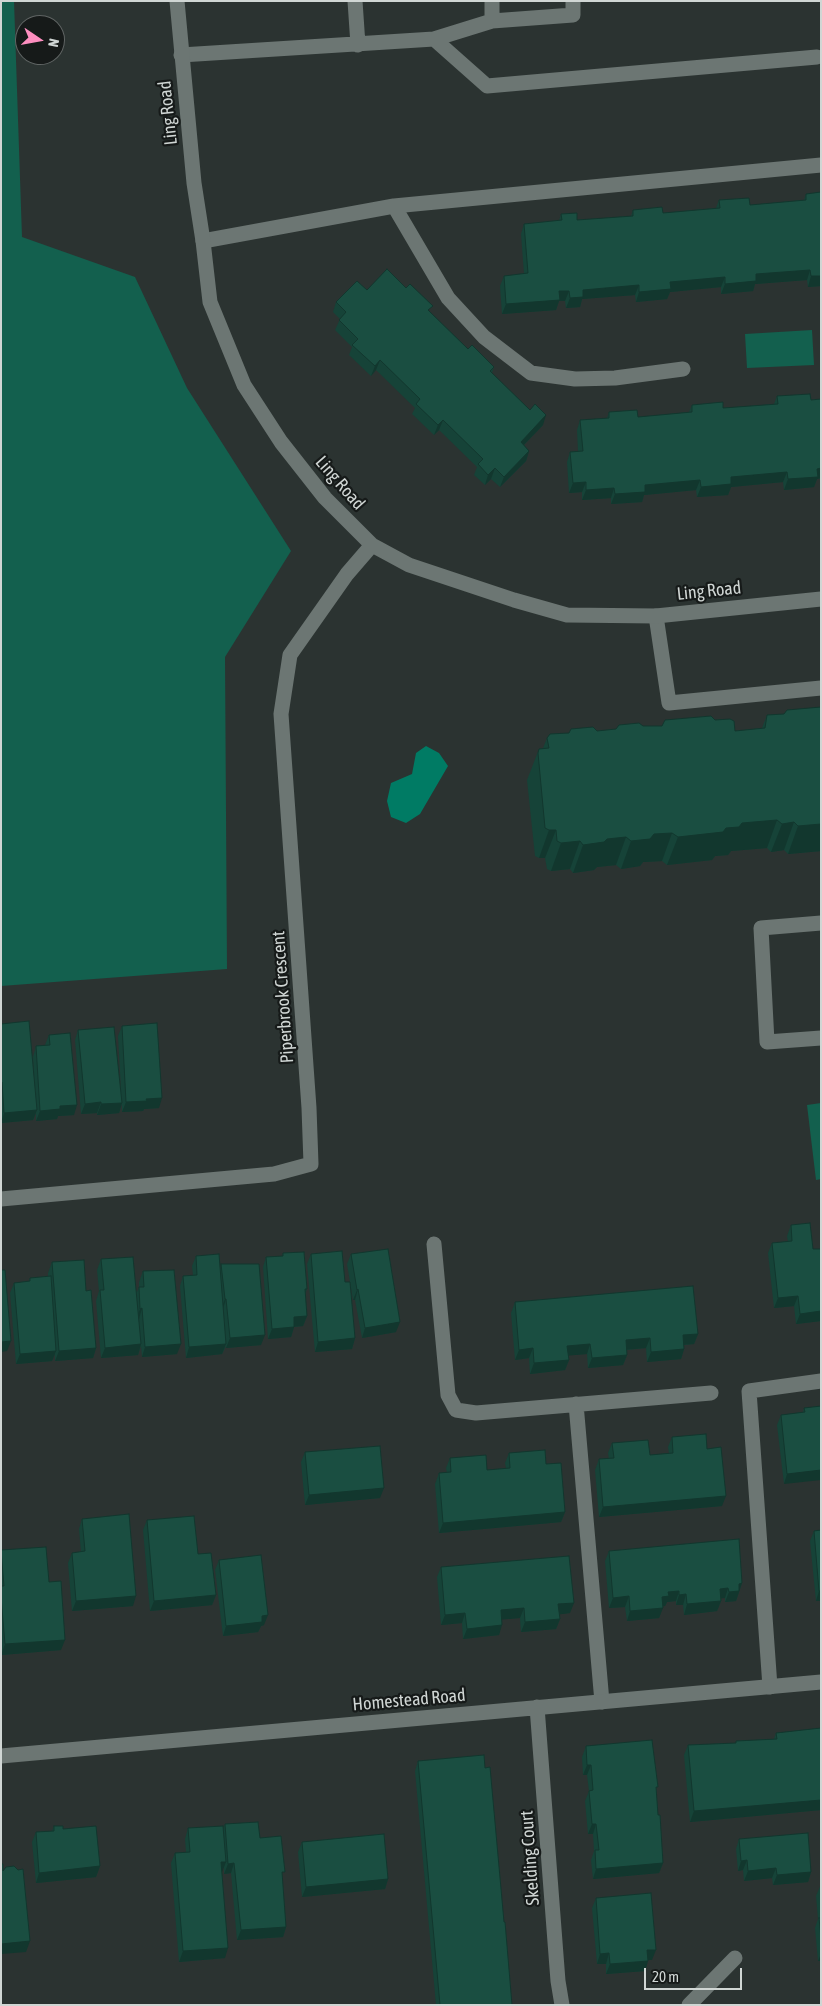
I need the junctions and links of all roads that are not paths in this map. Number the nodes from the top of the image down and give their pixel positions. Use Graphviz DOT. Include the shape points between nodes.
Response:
graph roads {
  1 [pos="177,1"];
  2 [pos="355,1"];
  3 [pos="492,1"];
  4 [pos="573,1"];
  5 [pos="492,21"];
  6 [pos="434,39"];
  7 [pos="358,45"];
  8 [pos="181,55"];
  9 [pos="817,57"];
  10 [pos="821,165"];
  11 [pos="394,206"];
  12 [pos="203,241"];
  13 [pos="683,369"];
  14 [pos="372,545"];
  15 [pos="821,600"];
  16 [pos="656,616"];
  17 [pos="821,688"];
  18 [pos="821,922"];
  19 [pos="821,1038"];
  20 [pos="1,1199"];
  21 [pos="434,1244"];
  22 [pos="821,1381"];
  23 [pos="711,1393"];
  24 [pos="576,1404"];
  25 [pos="821,1682"];
  26 [pos="770,1687"];
  27 [pos="602,1702"];
  28 [pos="537,1707"];
  29 [pos="1,1756"];
  30 [pos="735,1958"];
  31 [pos="562,2005"];
  32 [pos="689,2005"];
  1 -- 8 [label="street, Ling Road"];
  2 -- 7 [label="street"];
  3 -- 5 [label="street"];
  4 -- 5 [label="street" via="573,15"];
  5 -- 6 [label="street"];
  6 -- 7 [label="street"];
  6 -- 9 [label="street" via="487,86"];
  7 -- 8 [label="street"];
  8 -- 12 [label="street, Ling Road"];
  10 -- 11 [label="street"];
  11 -- 12 [label="street"];
  11 -- 13 [label="street" via="448,298 484,337 531,373 575,379 615,378"];
  12 -- 14 [label="street, Ling Road" via="210,302 244,385 281,442 325,498"];
  14 -- 16 [label="street, Ling Road" via="409,566 567,615"];
  14 -- 20 [label="street, Piperbrook Crescent" via="347,574 290,655 281,714 311,1164 274,1174"];
  15 -- 16 [label="street, Ling Road"];
  16 -- 17 [label="street" via="669,703"];
  18 -- 19 [label="street" via="761,928 767,1042"];
  21 -- 24 [label="street" via="448,1395 456,1410 476,1413"];
  22 -- 26 [label="street" via="749,1391"];
  23 -- 24 [label="street"];
  24 -- 27 [label="street"];
  25 -- 26 [label="street, Homestead Road"];
  26 -- 27 [label="street, Homestead Road"];
  27 -- 28 [label="street, Homestead Road"];
  28 -- 29 [label="street, Homestead Road"];
  28 -- 31 [label="street, Skelding Court"];
  30 -- 32 [label="street"];
}
